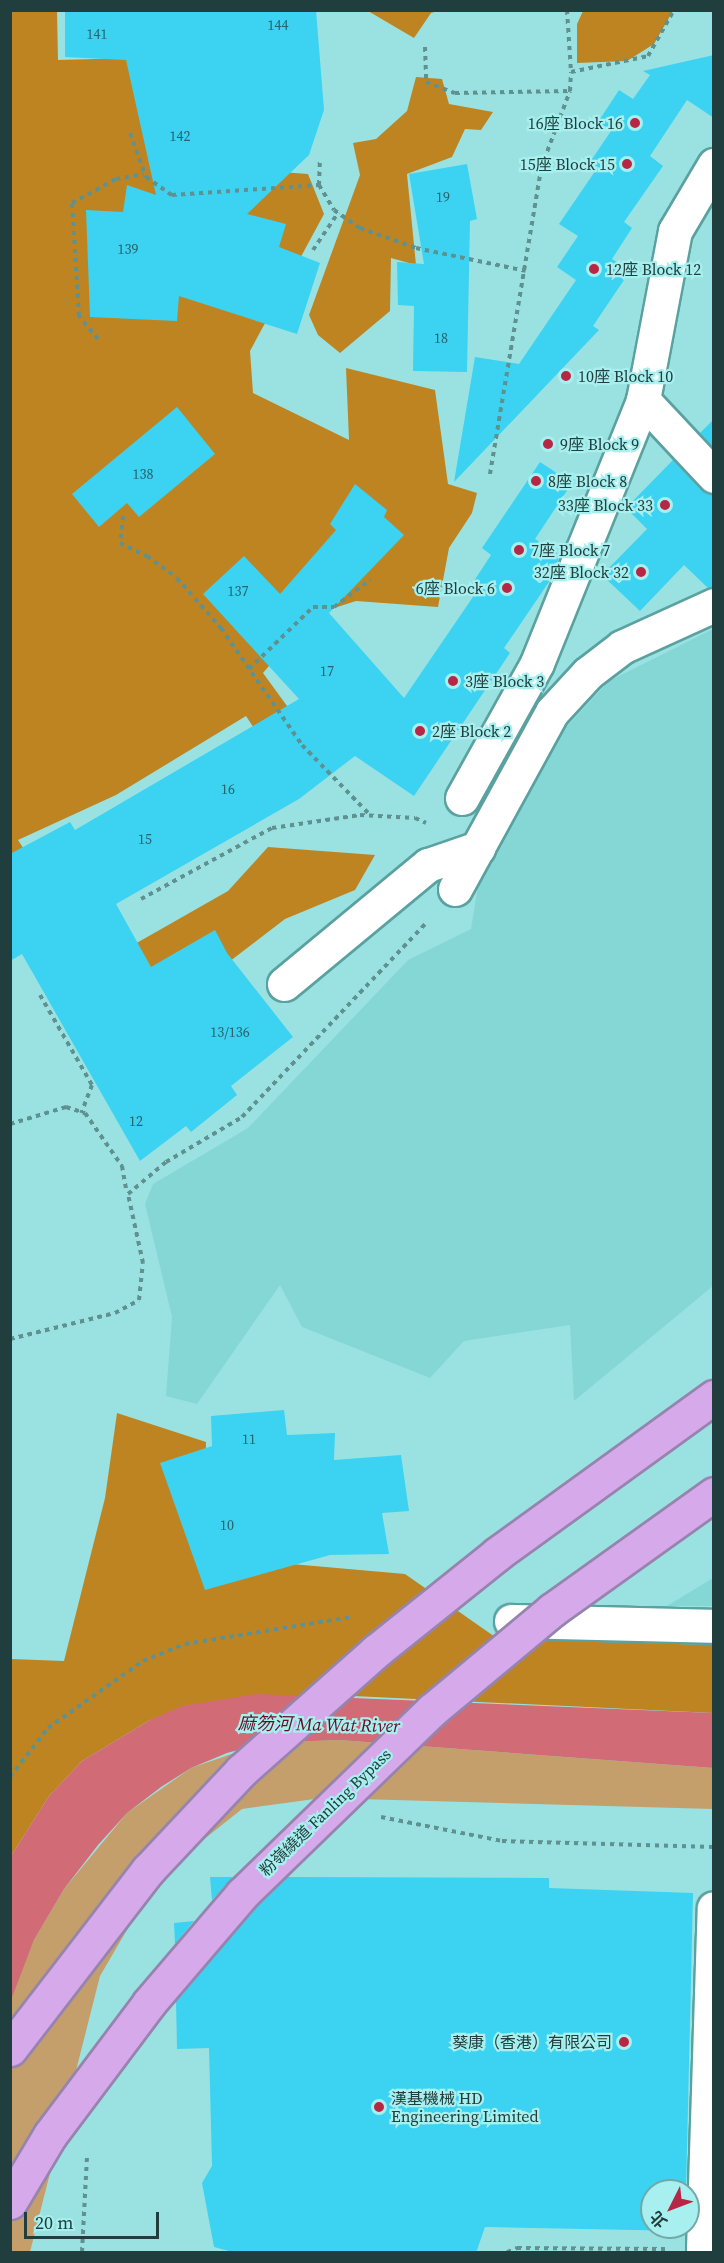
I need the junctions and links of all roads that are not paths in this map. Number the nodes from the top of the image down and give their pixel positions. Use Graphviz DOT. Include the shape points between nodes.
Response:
graph roads {
  1 [pos="714,165"];
  2 [pos="643,400"];
  3 [pos="714,476"];
  4 [pos="714,605"];
  5 [pos="462,798"];
  6 [pos="478,848"];
  7 [pos="456,890"];
  8 [pos="284,984"];
  9 [pos="714,1398"];
  10 [pos="714,1494"];
  11 [pos="511,1621"];
  12 [pos="714,1626"];
  13 [pos="714,1908"];
  14 [pos="10,2049"];
  15 [pos="10,2202"];
  16 [pos="703,2249"];
  1 -- 2 [label="lane" via="675,231"];
  2 -- 3 [label="lane"];
  2 -- 5 [label="lane" via="537,663"];
  4 -- 6 [label="lane" via="622,647 588,673 552,712"];
  6 -- 7 [label="lane"];
  6 -- 8 [label="lane" via="428,865"];
  9 -- 14 [label="highway, bridge" via="496,1554 376,1651 241,1771 148,1870"];
  10 -- 15 [label="highway, 粉嶺繞道 Fanling Bypass, bridge" via="552,1610 432,1710 242,1894 149,2003 50,2135"];
  11 -- 12 [label="lane"];
  13 -- 16 [label="lane"];
}
